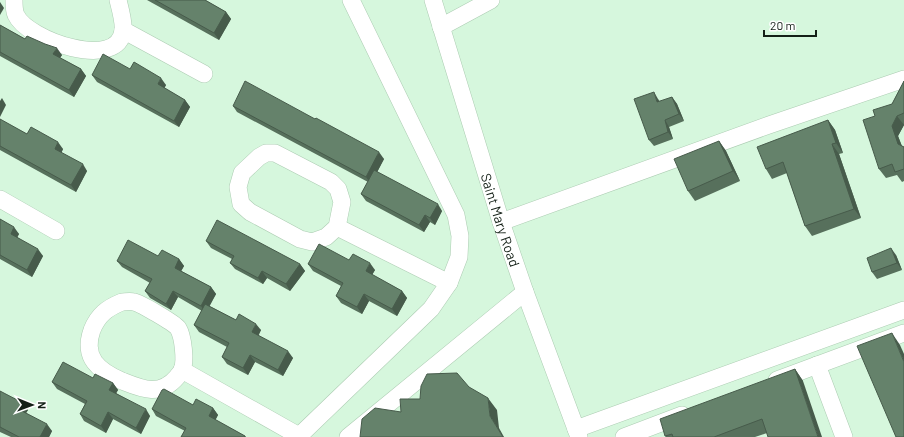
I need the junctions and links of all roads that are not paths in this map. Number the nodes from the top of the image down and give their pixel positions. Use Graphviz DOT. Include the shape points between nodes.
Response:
graph roads {
  1 [pos="14,0"];
  2 [pos="118,0"];
  3 [pos="351,0"];
  4 [pos="434,0"];
  5 [pos="491,0"];
  6 [pos="441,27"];
  7 [pos="123,30"];
  8 [pos="204,74"];
  9 [pos="904,79"];
  10 [pos="0,199"];
  11 [pos="502,222"];
  12 [pos="337,227"];
  13 [pos="56,231"];
  14 [pos="450,283"];
  15 [pos="525,292"];
  16 [pos="904,310"];
  17 [pos="841,333"];
  18 [pos="904,333"];
  19 [pos="847,354"];
  20 [pos="817,365"];
  21 [pos="182,370"];
  22 [pos="759,387"];
  23 [pos="642,405"];
  24 [pos="693,411"];
  25 [pos="652,432"];
  26 [pos="577,433"];
  27 [pos="298,436"];
  28 [pos="349,436"];
  29 [pos="624,437"];
  30 [pos="844,437"];
  1 -- 7 [label="street" via="16,15 26,28 66,46 86,51 110,48 118,41"];
  2 -- 7 [label="street"];
  3 -- 14 [label="street" via="456,215 460,236 459,257"];
  4 -- 6 [label="street, Saint Mary Road"];
  5 -- 6 [label="street"];
  6 -- 11 [label="street, Saint Mary Road"];
  7 -- 8 [label="street"];
  9 -- 11 [label="street"];
  10 -- 13 [label="street"];
  11 -- 15 [label="street, Saint Mary Road"];
  12 -- 12 [label="street" via="326,237 312,242 300,239 250,212 241,204 238,187 242,173 259,157 266,153 275,153 332,182 338,189 342,202"];
  12 -- 14 [label="street"];
  14 -- 27 [label="street" via="431,309"];
  15 -- 26 [label="street, Saint Mary Road"];
  15 -- 28 [label="street"];
  16 -- 17 [label="street"];
  17 -- 19 [label="street"];
  17 -- 23 [label="street"];
  18 -- 19 [label="street"];
  19 -- 20 [label="street"];
  20 -- 22 [label="street"];
  20 -- 30 [label="street"];
  21 -- 21 [label="street" via="166,386 149,391 104,372 95,364 90,354 89,339 96,322 110,307 122,302 134,302 178,329 184,352"];
  21 -- 27 [label="street"];
  23 -- 25 [label="street"];
  23 -- 26 [label="street"];
  24 -- 25 [label="street"];
  25 -- 29 [label="street"];
}
